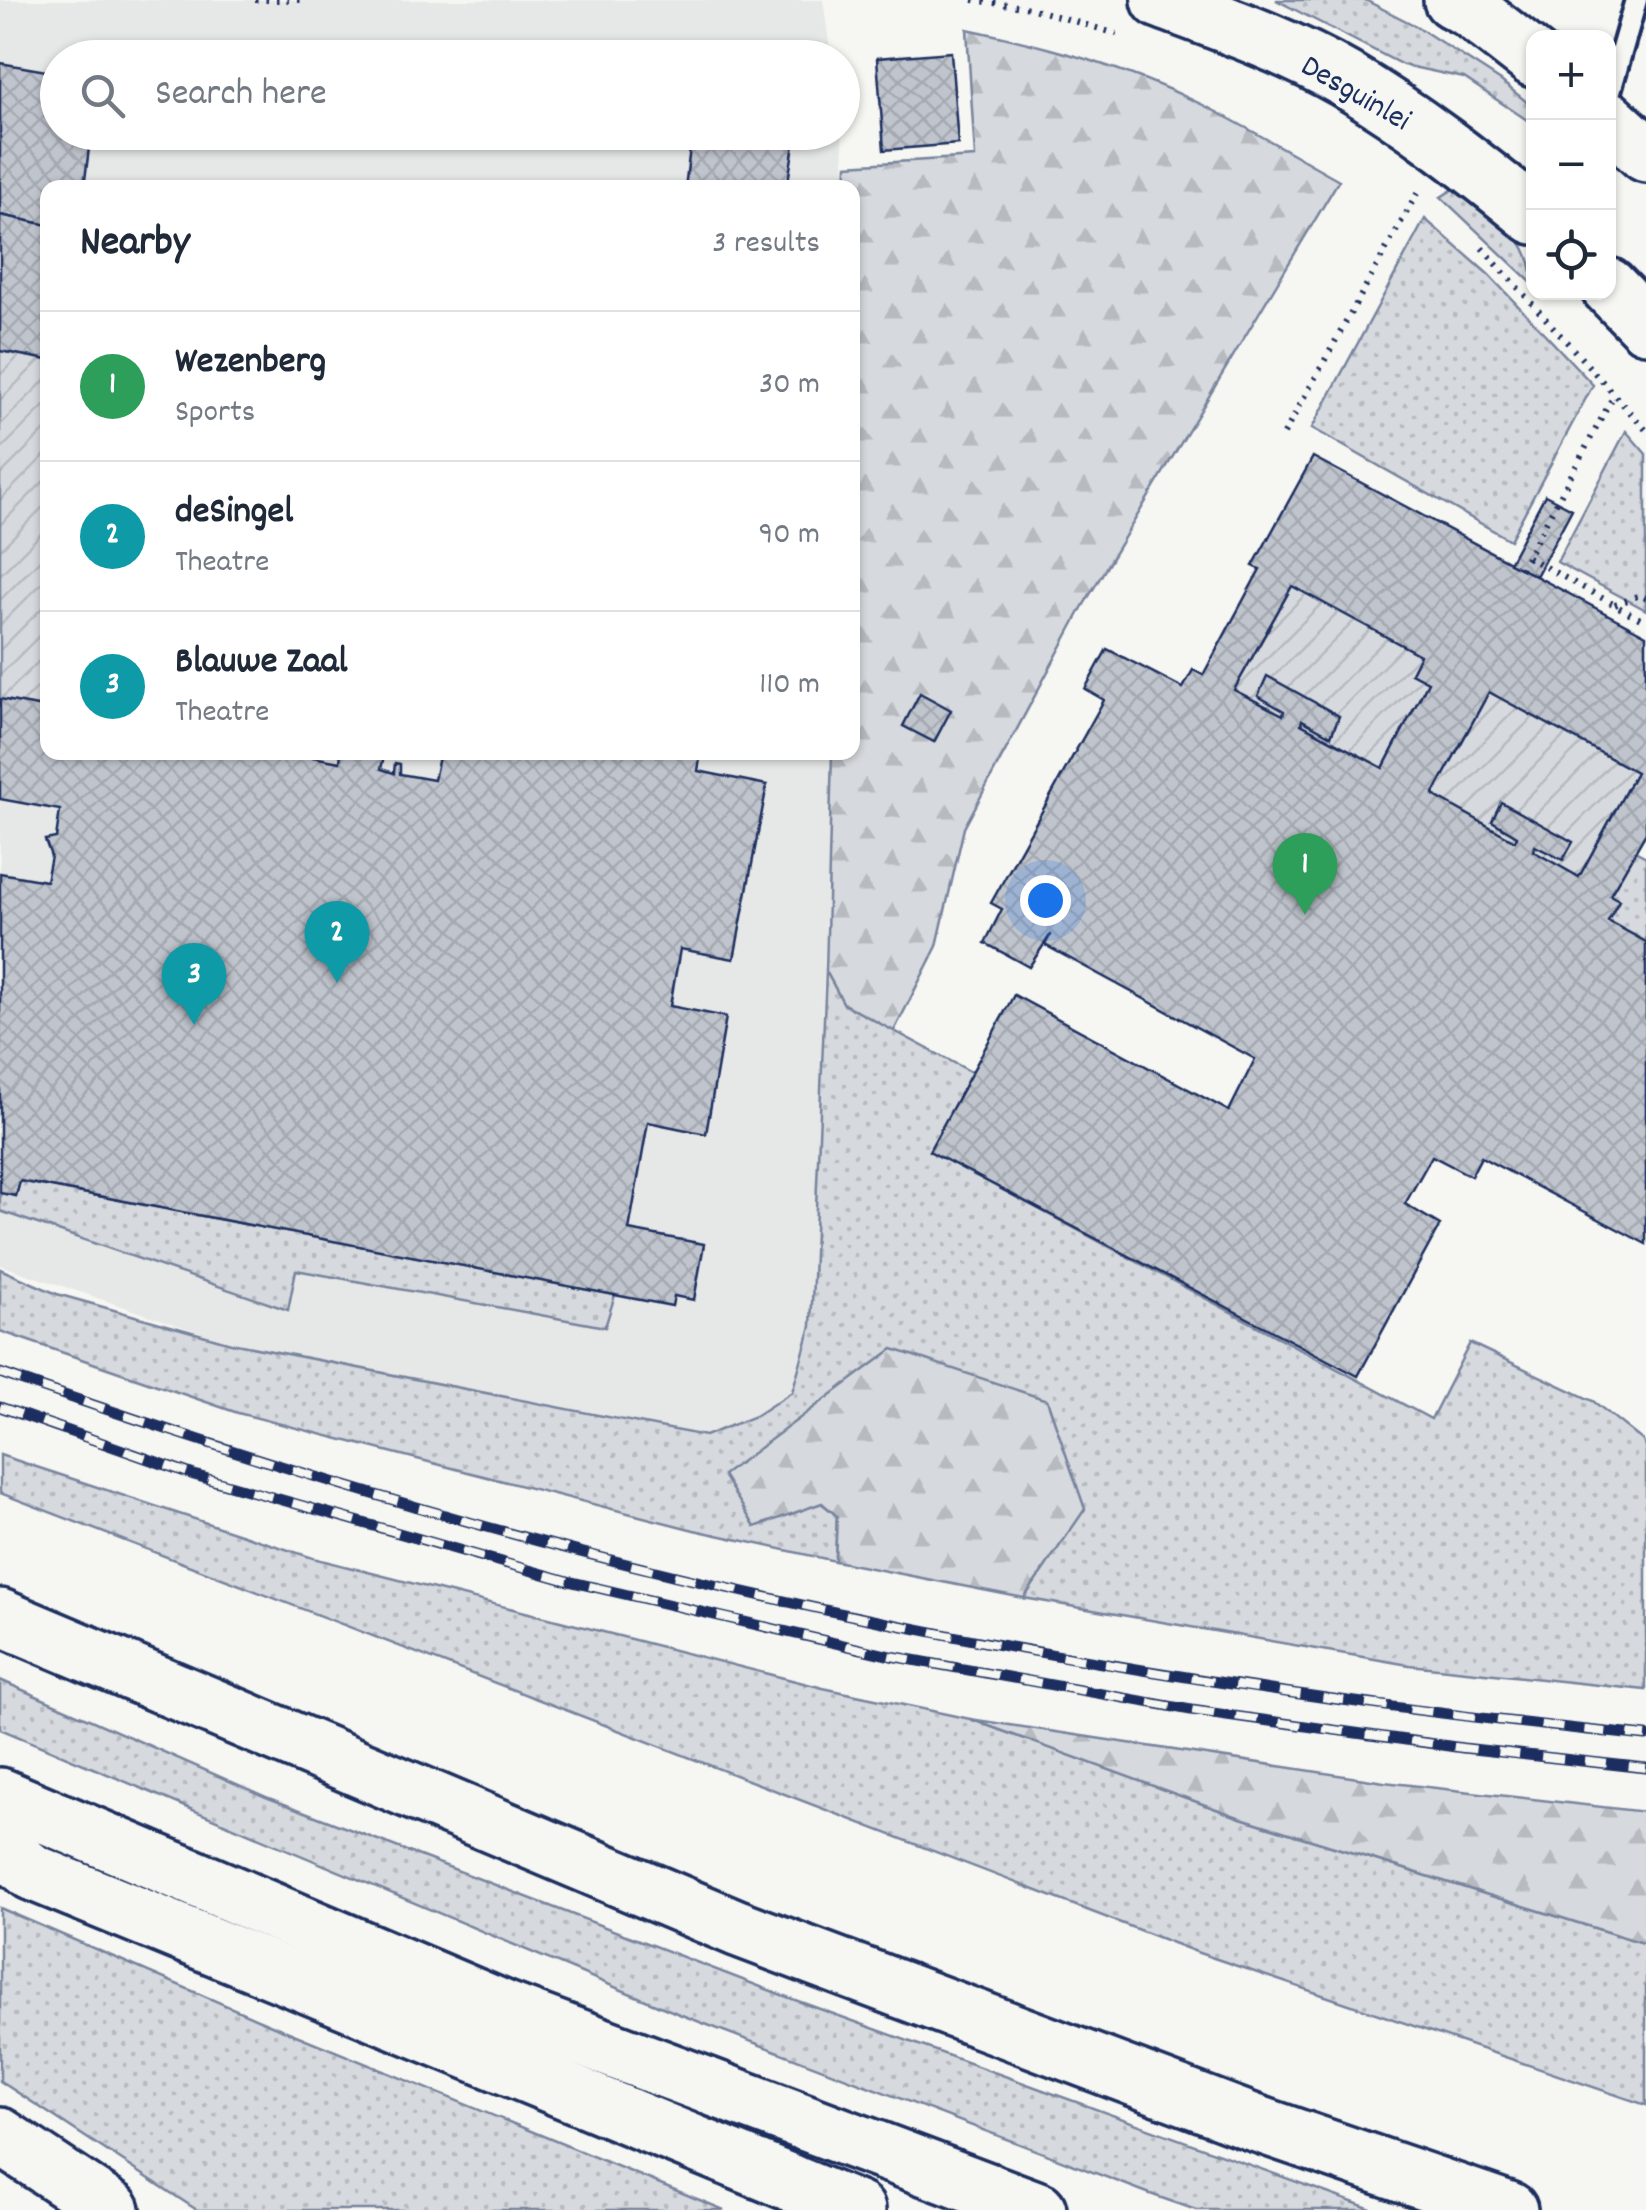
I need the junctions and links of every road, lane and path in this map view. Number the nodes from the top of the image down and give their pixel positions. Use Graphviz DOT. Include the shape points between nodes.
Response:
graph roads {
  1 [pos="256,0"];
  2 [pos="304,0"];
  3 [pos="972,0"];
  4 [pos="1452,0"];
  5 [pos="1636,0"];
  6 [pos="1145,19"];
  7 [pos="1526,53"];
  8 [pos="1616,70"];
  9 [pos="1610,120"];
  10 [pos="1646,154"];
  11 [pos="1406,180"];
  12 [pos="1420,189"];
  13 [pos="1430,196"];
  14 [pos="1527,210"];
  15 [pos="1481,247"];
  16 [pos="1616,294"];
  17 [pos="1646,325"];
  18 [pos="1615,393"];
  19 [pos="1646,430"];
  20 [pos="1284,434"];
  21 [pos="1526,557"];
  22 [pos="1521,569"];
  23 [pos="1646,598"];
  24 [pos="1614,605"];
  25 [pos="1646,622"];
  26 [pos="0,1618"];
  27 [pos="0,1796"];
  28 [pos="0,1847"];
  29 [pos="0,2136"];
  30 [pos="112,2210"];
  31 [pos="857,2210"];
  32 [pos="1038,2210"];
  33 [pos="1509,2210"];
  1 -- 2 [label="path"];
  3 -- 6 [label="path"];
  4 -- 7 [label="main road"];
  5 -- 8 [label="lane"];
  6 -- 14 [label="main road, Desguinlei" via="1226,24 1343,78 1450,146"];
  9 -- 10 [label="main road"];
  11 -- 12 [label="path"];
  12 -- 13 [label="path"];
  12 -- 20 [label="path"];
  15 -- 18 [label="path"];
  16 -- 17 [label="main road"];
  18 -- 19 [label="path"];
  18 -- 21 [label="path"];
  21 -- 22 [label="path"];
  21 -- 24 [label="path"];
  23 -- 24 [label="path"];
  24 -- 25 [label="path"];
  26 -- 33 [label="main road" via="737,1928 1252,2122"];
  27 -- 32 [label="main road" via="506,2010"];
  28 -- 31 [label="main road" via="32,1872"];
  29 -- 30 [label="main road"];
}
